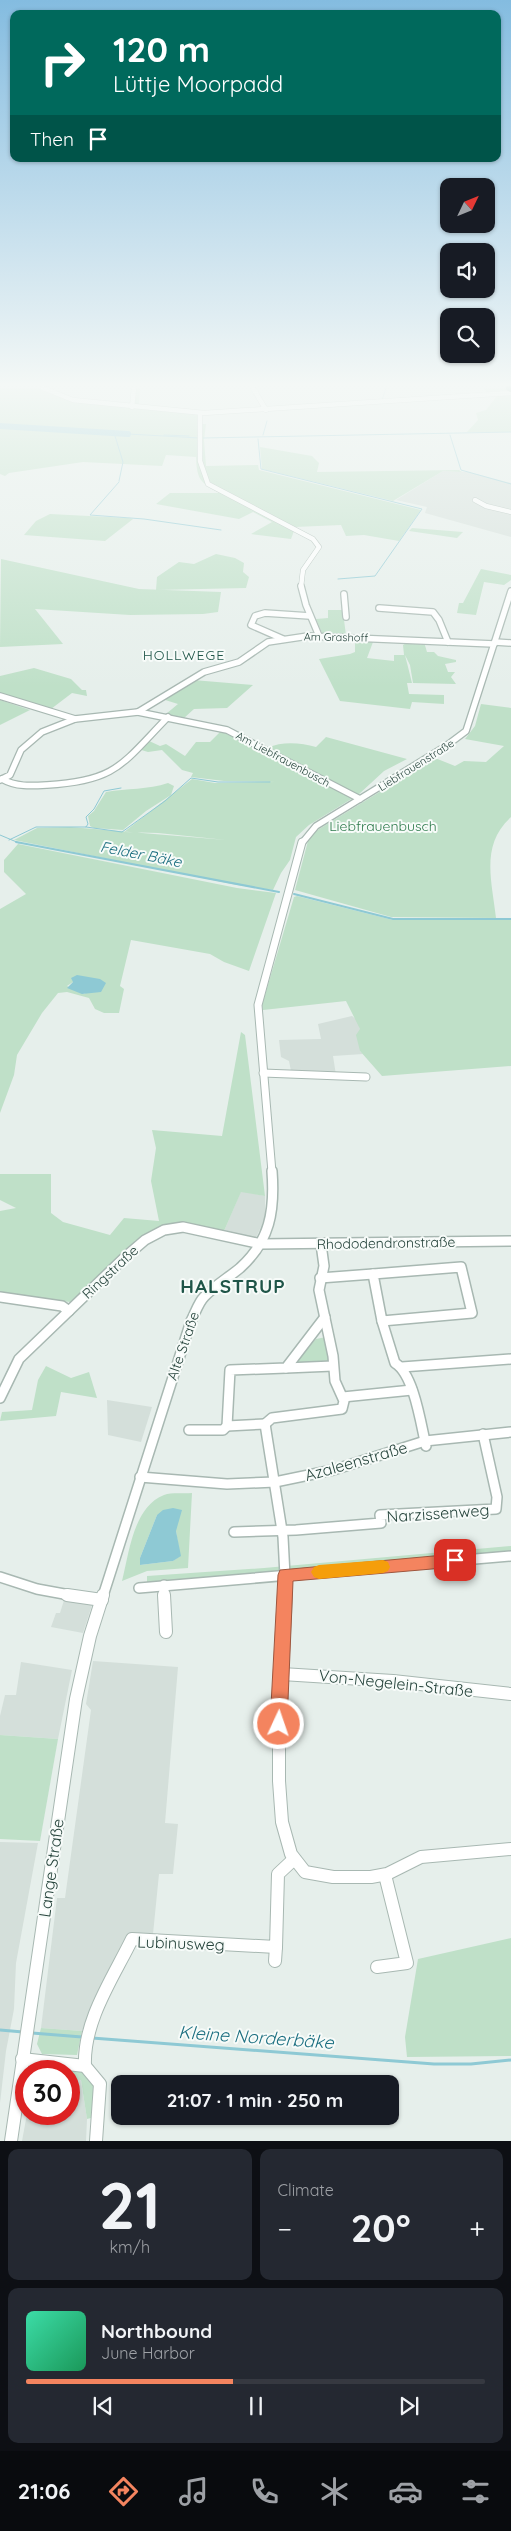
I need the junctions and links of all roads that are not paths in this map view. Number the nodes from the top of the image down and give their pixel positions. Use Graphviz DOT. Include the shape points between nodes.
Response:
graph roads {
  1 [pos="215,488"];
  2 [pos="475,500"];
  3 [pos="511,512"];
  4 [pos="511,592"];
  5 [pos="344,594"];
  6 [pos="379,608"];
  7 [pos="433,612"];
  8 [pos="443,614"];
  9 [pos="310,616"];
  10 [pos="346,617"];
  11 [pos="319,636"];
  12 [pos="283,639"];
  13 [pos="448,642"];
  14 [pos="494,643"];
  15 [pos="511,643"];
  16 [pos="0,696"];
  17 [pos="142,711"];
  18 [pos="168,717"];
  19 [pos="75,719"];
  20 [pos="1,779"];
  21 [pos="360,799"];
  22 [pos="283,908"];
  23 [pos="263,1073"];
  24 [pos="366,1077"];
  25 [pos="511,1241"];
  26 [pos="261,1244"];
  27 [pos="321,1244"];
  28 [pos="373,1274"];
  29 [pos="320,1278"];
  30 [pos="0,1298"];
  31 [pos="69,1311"];
  32 [pos="325,1318"];
  33 [pos="382,1321"];
  34 [pos="511,1360"];
  35 [pos="333,1366"];
  36 [pos="402,1367"];
  37 [pos="286,1368"];
  38 [pos="412,1390"];
  39 [pos="343,1396"];
  40 [pos="0,1398"];
  41 [pos="265,1424"];
  42 [pos="227,1426"];
  43 [pos="189,1430"];
  44 [pos="511,1432"];
  45 [pos="483,1434"];
  46 [pos="425,1443"];
  47 [pos="140,1477"];
  48 [pos="275,1482"];
  49 [pos="281,1530"];
  50 [pos="234,1532"];
  51 [pos="511,1556"];
  52 [pos="286,1575"];
  53 [pos="0,1577"];
  54 [pos="164,1585"];
  55 [pos="138,1588"];
  56 [pos="102,1598"];
  57 [pos="166,1632"];
  58 [pos="282,1674"];
  59 [pos="511,1694"];
  60 [pos="511,1850"];
  61 [pos="293,1860"];
  62 [pos="385,1875"];
  63 [pos="276,1947"];
  64 [pos="275,1961"];
  65 [pos="377,1967"];
  66 [pos="23,2055"];
  67 [pos="85,2066"];
  68 [pos="11,2141"];
  69 [pos="96,2141"];
  1 -- 9 [label="street" via="318,544 302,572 301,583"];
  2 -- 3 [label="street"];
  4 -- 14 [label="street, Liebfrauenstraße"];
  5 -- 10 [label="street"];
  6 -- 7 [label="street"];
  7 -- 8 [label="street"];
  7 -- 13 [label="street"];
  9 -- 11 [label="street"];
  9 -- 12 [label="street" via="265,613 254,616 252,622"];
  11 -- 12 [label="street, Am Grashoff"];
  11 -- 13 [label="street, Am Grashoff"];
  12 -- 17 [label="street, Am Grashoff" via="264,644 236,663 204,672"];
  13 -- 14 [label="street, Am Grashoff"];
  14 -- 15 [label="street, Am Grashoff"];
  14 -- 21 [label="street, Liebfrauenstraße" via="466,731"];
  16 -- 19 [label="street"];
  17 -- 18 [label="street, Am Liebfrauenbusch"];
  17 -- 19 [label="street"];
  18 -- 20 [label="street" via="114,769 98,778 32,785"];
  18 -- 21 [label="street, Am Liebfrauenbusch" via="235,734"];
  19 -- 20 [label="street" via="35,736 21,750 10,775"];
  21 -- 22 [label="street, Liebfrauenstraße" via="316,826 303,839"];
  22 -- 23 [label="street, Alte Straße" via="258,1005"];
  23 -- 24 [label="street"];
  23 -- 26 [label="street, Alte Straße" via="274,1202 272,1218"];
  25 -- 27 [label="street, Rhododendronstraße"];
  26 -- 27 [label="street, Rhododendronstraße"];
  26 -- 31 [label="street, Ringstraße" via="190,1228 164,1230 145,1240"];
  26 -- 47 [label="street, Alte Straße" via="196,1308"];
  27 -- 29 [label="street" via="324,1266"];
  28 -- 29 [label="street"];
  28 -- 33 [label="street"];
  28 -- 33 [label="street" via="461,1267 472,1313"];
  29 -- 32 [label="street"];
  30 -- 31 [label="street" via="62,1306"];
  31 -- 40 [label="street, Ringstraße" via="16,1362"];
  32 -- 35 [label="street"];
  32 -- 37 [label="street"];
  33 -- 36 [label="street" via="395,1363"];
  34 -- 36 [label="street"];
  35 -- 37 [label="street"];
  35 -- 39 [label="street" via="335,1381"];
  36 -- 38 [label="street"];
  37 -- 42 [label="street" via="230,1370"];
  38 -- 39 [label="street"];
  38 -- 46 [label="street"];
  39 -- 41 [label="street" via="342,1409 272,1418"];
  41 -- 42 [label="street"];
  41 -- 48 [label="street"];
  42 -- 43 [label="street" via="223,1430"];
  44 -- 45 [label="street, Azaleenstraße"];
  45 -- 46 [label="street, Azaleenstraße"];
  45 -- 49 [label="street, Narzissenweg" via="497,1497 496,1509 380,1515 380,1523"];
  46 -- 48 [label="street, Azaleenstraße" via="333,1470"];
  47 -- 48 [label="street, Azaleenstraße" via="227,1484"];
  47 -- 56 [label="street, Alte Straße"];
  48 -- 49 [label="street"];
  49 -- 50 [label="street"];
  49 -- 52 [label="street"];
  51 -- 52 [label="street"];
  52 -- 54 [label="street"];
  52 -- 58 [label="street"];
  53 -- 56 [label="street" via="56,1592"];
  54 -- 55 [label="street"];
  54 -- 57 [label="street"];
  56 -- 66 [label="street, Lange Straße" via="80,1677"];
  58 -- 59 [label="street, Von-Negelein-Straße" via="385,1680"];
  58 -- 61 [label="street" via="280,1808"];
  60 -- 62 [label="street" via="419,1857"];
  61 -- 62 [label="street" via="305,1872 324,1878"];
  61 -- 63 [label="street" via="278,1874"];
  62 -- 65 [label="street" via="407,1963"];
  63 -- 64 [label="street"];
  63 -- 67 [label="street, Lubinusweg" via="132,1938 92,2025 83,2056"];
  66 -- 67 [label="street"];
  66 -- 68 [label="street, Lange Straße"];
  67 -- 69 [label="street" via="100,2084"];
}
